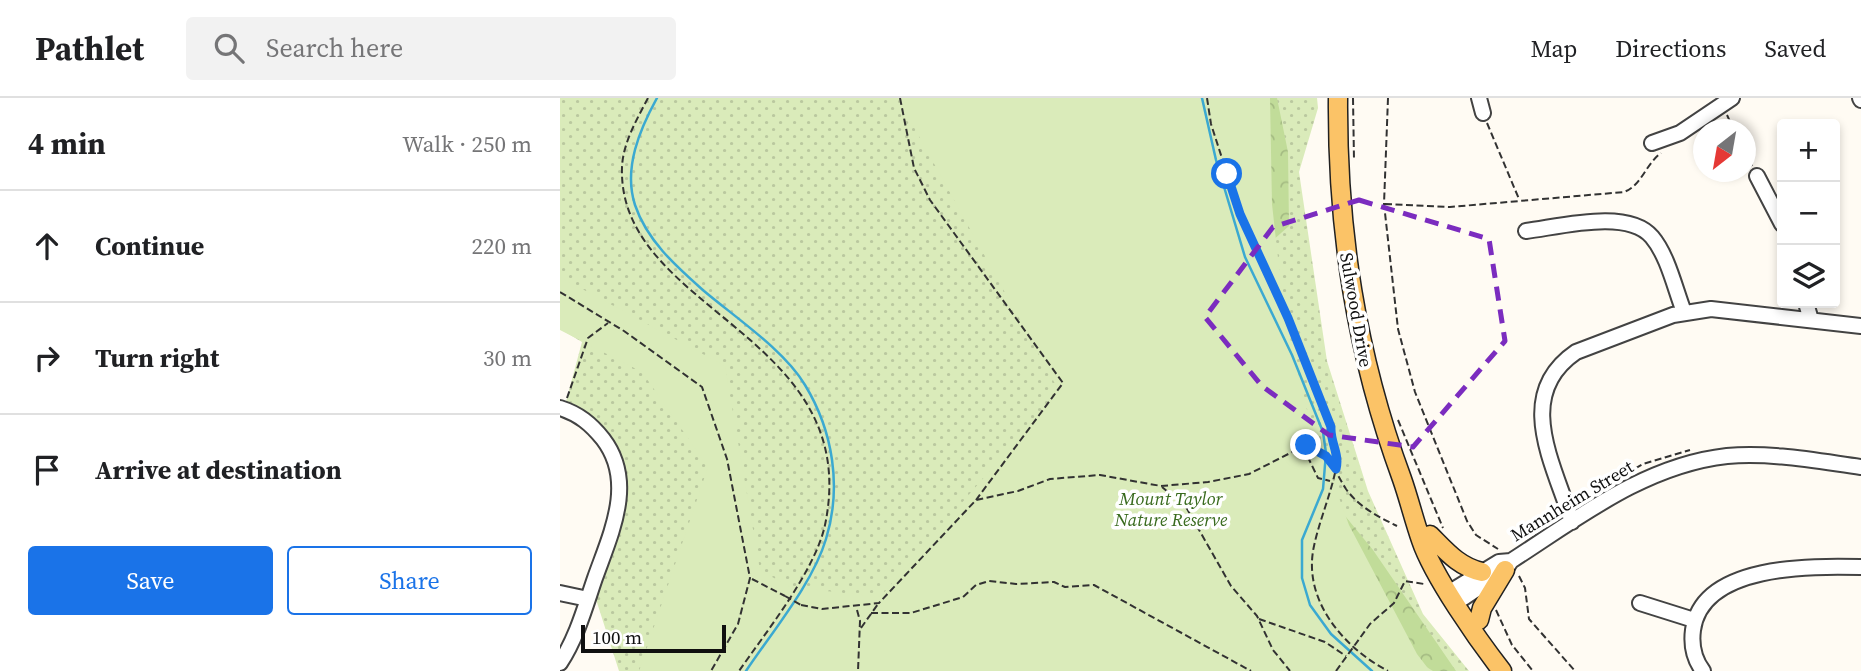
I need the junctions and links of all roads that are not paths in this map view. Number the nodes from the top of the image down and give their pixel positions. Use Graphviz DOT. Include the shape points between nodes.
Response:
graph roads {
  1 [pos="1338,98"];
  2 [pos="1727,101"];
  3 [pos="1655,149"];
  4 [pos="1757,176"];
  5 [pos="1777,214"];
  6 [pos="1526,231"];
  7 [pos="1807,308"];
  8 [pos="1684,312"];
  9 [pos="1811,320"];
  10 [pos="1861,326"];
  11 [pos="562,408"];
  12 [pos="1861,467"];
  13 [pos="1415,516"];
  14 [pos="1572,522"];
  15 [pos="1437,534"];
  16 [pos="1508,566"];
  17 [pos="1861,567"];
  18 [pos="1482,572"];
  19 [pos="560,593"];
  20 [pos="1457,594"];
  21 [pos="588,599"];
  22 [pos="1640,603"];
  23 [pos="1482,612"];
  24 [pos="1694,620"];
  25 [pos="560,663"];
  26 [pos="1502,671"];
  27 [pos="1516,671"];
  28 [pos="1703,671"];
  1 -- 13 [label="main road, Sulwood Drive" via="1338,166 1350,289 1369,378"];
  2 -- 3 [label="street"];
  4 -- 5 [label="street"];
  6 -- 8 [label="street" via="1613,221 1638,225 1653,237"];
  7 -- 9 [label="street"];
  8 -- 9 [label="street" via="1738,311"];
  8 -- 14 [label="street" via="1576,352 1548,379 1540,416"];
  9 -- 10 [label="street"];
  11 -- 21 [label="street" via="591,423 618,468 617,516"];
  12 -- 14 [label="street, Mannheim Street" via="1757,455 1697,461 1623,490"];
  13 -- 15 [label="main road, Sulwood Drive"];
  13 -- 20 [label="main road, Sulwood Drive" via="1421,541"];
  14 -- 16 [label="street, Mannheim Street"];
  15 -- 18 [label="main road" via="1451,557"];
  15 -- 20 [label="main road, Sulwood Drive"];
  16 -- 18 [label="street, Mannheim Street" via="1499,562"];
  16 -- 20 [label="street, Mannheim Street"];
  16 -- 23 [label="main road"];
  17 -- 24 [label="street" via="1796,568 1752,576 1713,594"];
  18 -- 20 [label="street, Mannheim Street"];
  19 -- 21 [label="street"];
  20 -- 23 [label="main road, Sulwood Drive"];
  20 -- 26 [label="main road, Sulwood Drive"];
  21 -- 25 [label="street" via="573,644"];
  22 -- 24 [label="street"];
  23 -- 27 [label="main road, Sulwood Drive"];
  24 -- 28 [label="street" via="1693,651"];
}
